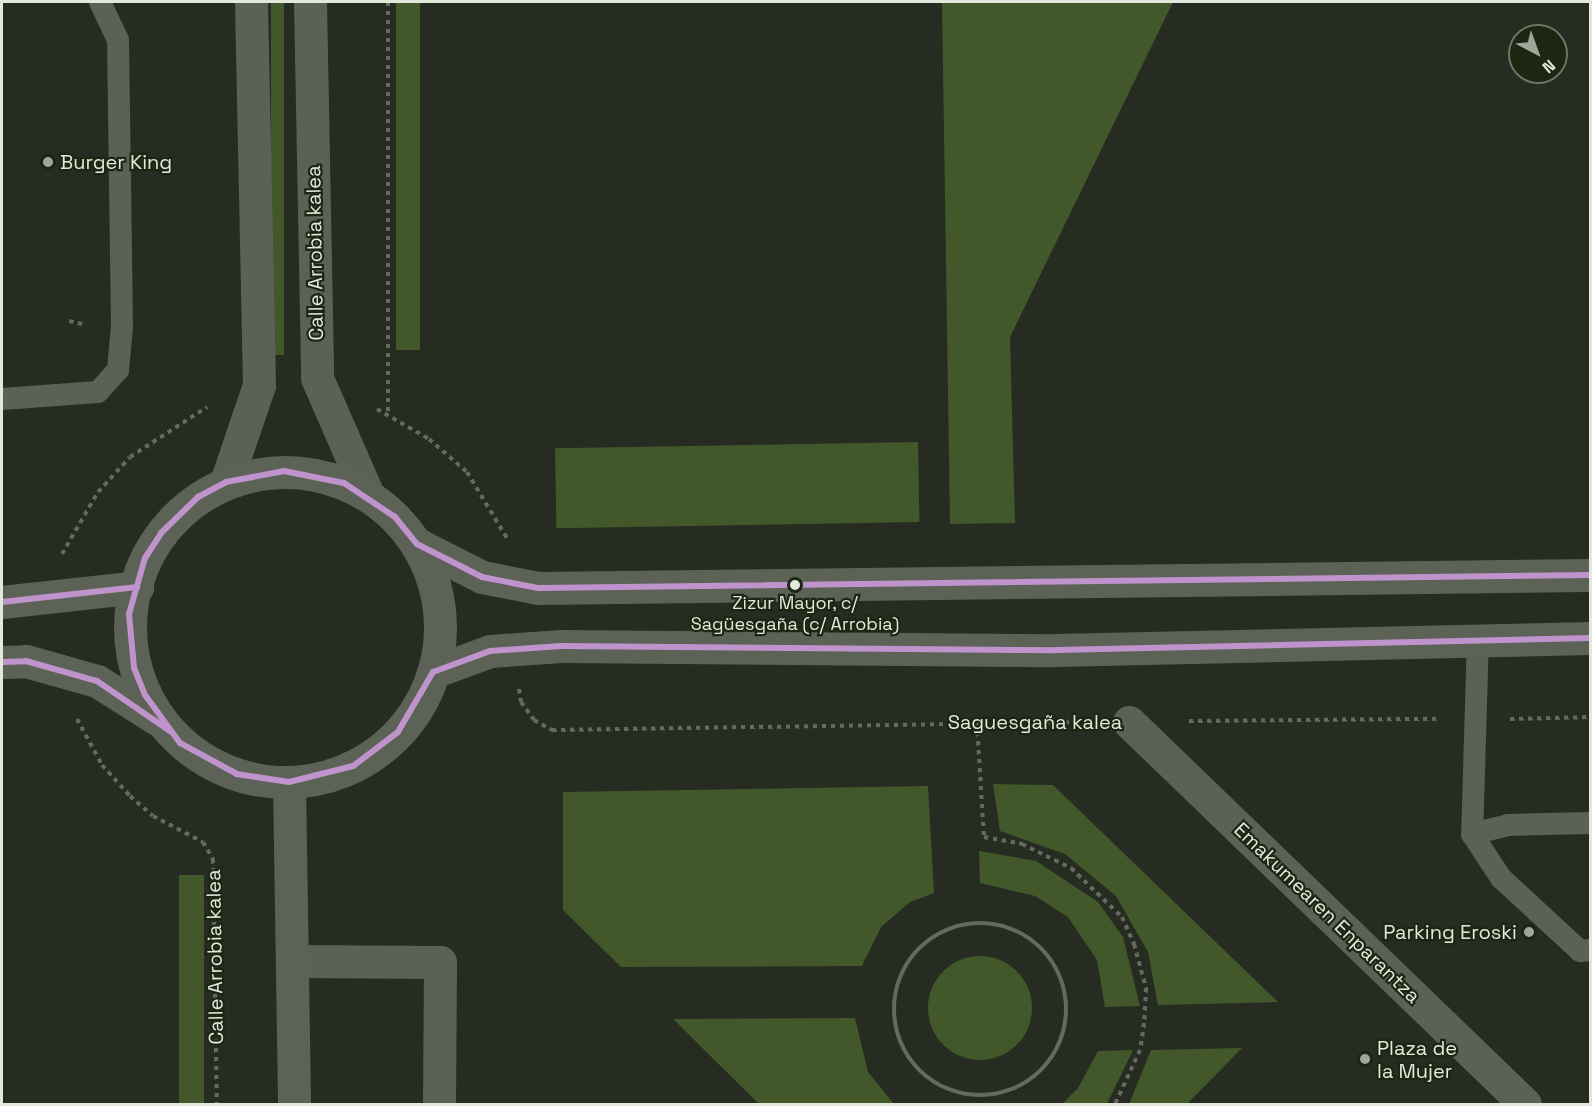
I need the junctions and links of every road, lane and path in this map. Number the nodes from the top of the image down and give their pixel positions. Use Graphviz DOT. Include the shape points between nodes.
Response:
graph roads {
  1 [pos="100,2"];
  2 [pos="251,2"];
  3 [pos="310,2"];
  4 [pos="388,2"];
  5 [pos="69,321"];
  6 [pos="90,337"];
  7 [pos="2,399"];
  8 [pos="214,404"];
  9 [pos="226,483"];
  10 [pos="368,495"];
  11 [pos="417,543"];
  12 [pos="511,549"];
  13 [pos="61,556"];
  14 [pos="1590,575"];
  15 [pos="137,587"];
  16 [pos="2,602"];
  17 [pos="1478,637"];
  18 [pos="1590,638"];
  19 [pos="2,662"];
  20 [pos="433,672"];
  21 [pos="518,682"];
  22 [pos="74,711"];
  23 [pos="1590,717"];
  24 [pos="1476,719"];
  25 [pos="161,722"];
  26 [pos="1129,722"];
  27 [pos="977,723"];
  28 [pos="289,782"];
  29 [pos="1590,823"];
  30 [pos="1472,834"];
  31 [pos="1590,950"];
  32 [pos="292,961"];
  33 [pos="895,1026"];
  34 [pos="217,1104"];
  35 [pos="294,1104"];
  36 [pos="439,1104"];
  37 [pos="1115,1104"];
  38 [pos="1526,1104"];
  1 -- 7 [label="lane" via="118,40 122,326 118,370 99,392"];
  2 -- 9 [label="street" via="259,385"];
  3 -- 10 [label="street, Calle Arrobia kalea" via="317,378"];
  4 -- 12 [label="path" via="388,411 467,472"];
  5 -- 6 [label="path" via="93,327"];
  8 -- 13 [label="path" via="174,423 130,457 98,492"];
  9 -- 10 [label="street" via="284,471 317,474"];
  9 -- 15 [label="street" via="198,497 161,533 145,558"];
  10 -- 11 [label="street"];
  11 -- 14 [label="street" via="482,577 538,588"];
  11 -- 20 [label="street" via="437,597 440,632"];
  15 -- 16 [label="street"];
  15 -- 25 [label="street" via="129,614 133,660"];
  17 -- 18 [label="street"];
  17 -- 20 [label="street" via="1056,650 561,646 490,651"];
  17 -- 24 [label="lane"];
  19 -- 25 [label="street" via="26,661 97,681"];
  20 -- 28 [label="street" via="415,711 378,751 330,775"];
  21 -- 27 [label="path, Saguesgaña kalea" via="520,702 552,730"];
  22 -- 34 [label="path, Calle Arrobia kalea" via="102,765 130,796 153,816 203,842 213,859"];
  23 -- 24 [label="path, Saguesgaña kalea"];
  24 -- 26 [label="path, Saguesgaña kalea"];
  24 -- 30 [label="lane"];
  25 -- 28 [label="street" via="202,758 237,774"];
  26 -- 27 [label="path, Saguesgaña kalea"];
  26 -- 38 [label="street, Emakumearen Enparantza"];
  27 -- 37 [label="path" via="984,837 1022,844 1071,868 1122,917 1134,944 1146,988 1144,1023 1140,1050"];
  28 -- 32 [label="street"];
  29 -- 30 [label="lane" via="1508,825"];
  30 -- 31 [label="lane" via="1501,878 1580,951"];
  32 -- 35 [label="street"];
  32 -- 36 [label="street" via="440,962"];
  33 -- 33 [label="path" via="904,1052 937,1083 970,1096 999,1094 1044,1069 1058,1048 1066,994 1057,968 1016,930 990,923 961,925 937,934 907,966 895,999"];
}
